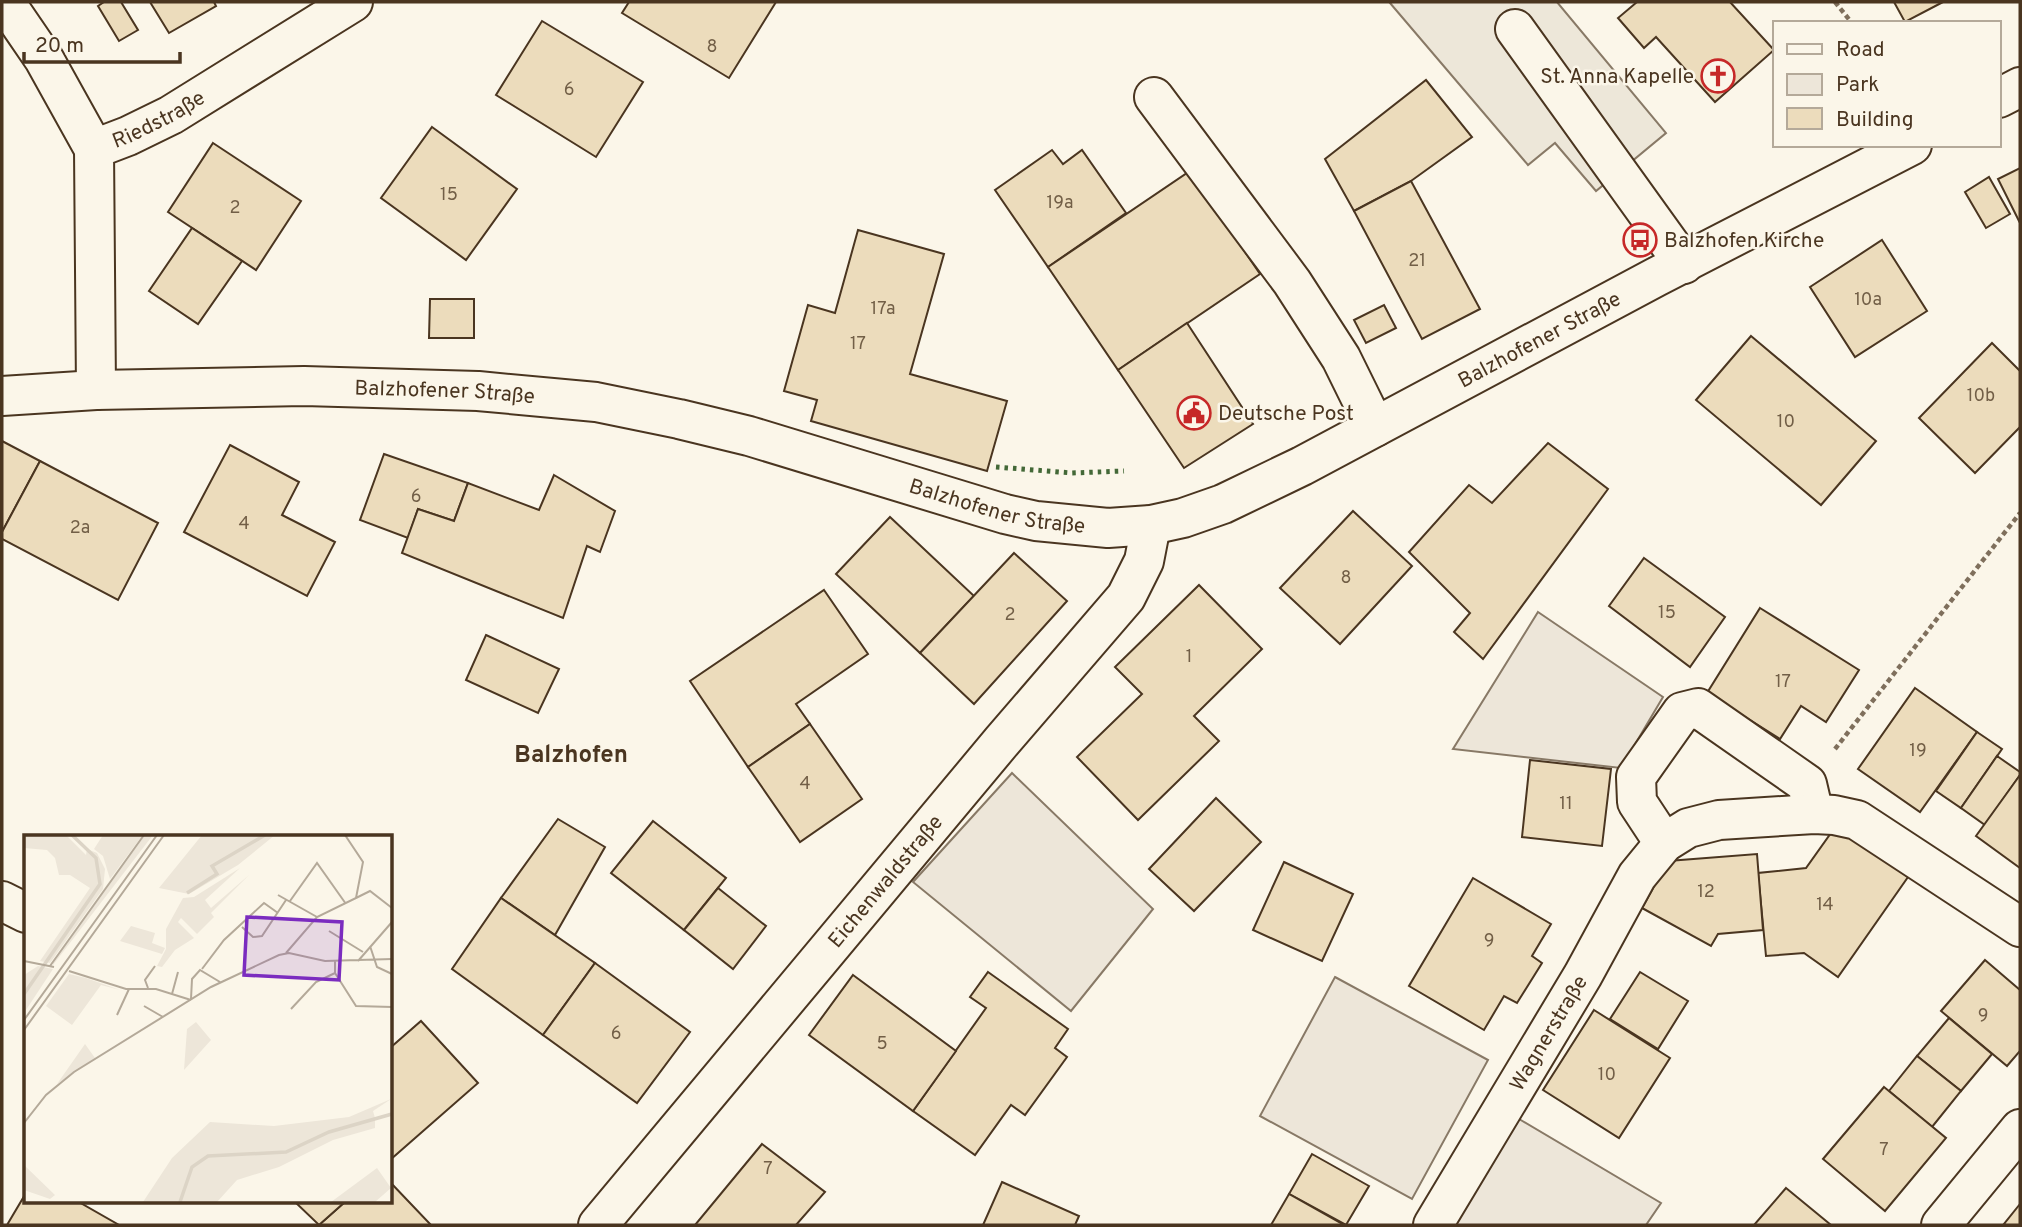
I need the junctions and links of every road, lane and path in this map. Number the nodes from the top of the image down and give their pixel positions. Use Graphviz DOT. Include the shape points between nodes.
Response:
graph roads {
  1 [pos="5,2"];
  2 [pos="353,2"];
  3 [pos="1835,2"];
  4 [pos="1850,21"];
  5 [pos="1515,29"];
  6 [pos="2020,87"];
  7 [pos="1154,97"];
  8 [pos="2001,97"];
  9 [pos="1908,147"];
  10 [pos="94,149"];
  11 [pos="1684,264"];
  12 [pos="96,390"];
  13 [pos="2,396"];
  14 [pos="1376,427"];
  15 [pos="2020,513"];
  16 [pos="1151,525"];
  17 [pos="1810,799"];
  18 [pos="1664,843"];
  19 [pos="2,901"];
  20 [pos="24,912"];
  21 [pos="2020,927"];
  22 [pos="2020,1129"];
  23 [pos="598,1225"];
  24 [pos="1433,1225"];
  25 [pos="1941,1225"];
  1 -- 10 [label="street" via="44,59"];
  2 -- 10 [label="street, Riedstraße" via="171,115"];
  3 -- 4 [label="path"];
  5 -- 11 [label="street"];
  6 -- 8 [label="street"];
  7 -- 14 [label="street" via="1292,282 1341,358"];
  9 -- 11 [label="street, Balzhofener Straße"];
  10 -- 12 [label="street, Riedstraße"];
  11 -- 14 [label="street, Balzhofener Straße"];
  12 -- 13 [label="street, Balzhofener Straße"];
  12 -- 16 [label="street, Balzhofener Straße" via="397,388 596,402 749,436 1015,517 1108,528"];
  14 -- 16 [label="street, Balzhofener Straße" via="1223,505"];
  15 -- 17 [label="path"];
  16 -- 23 [label="street, Eichenwaldstraße" via="1144,561 1126,597"];
  17 -- 18 [label="street, Wagnerstraße" via="1688,828"];
  17 -- 18 [label="street, Wagnerstraße" via="1698,708 1682,712 1636,777 1637,802"];
  17 -- 21 [label="street, Wagnerstraße" via="1834,815 1857,820"];
  18 -- 24 [label="street, Wagnerstraße" via="1637,876"];
  19 -- 20 [label="street"];
  22 -- 25 [label="street"];
}
